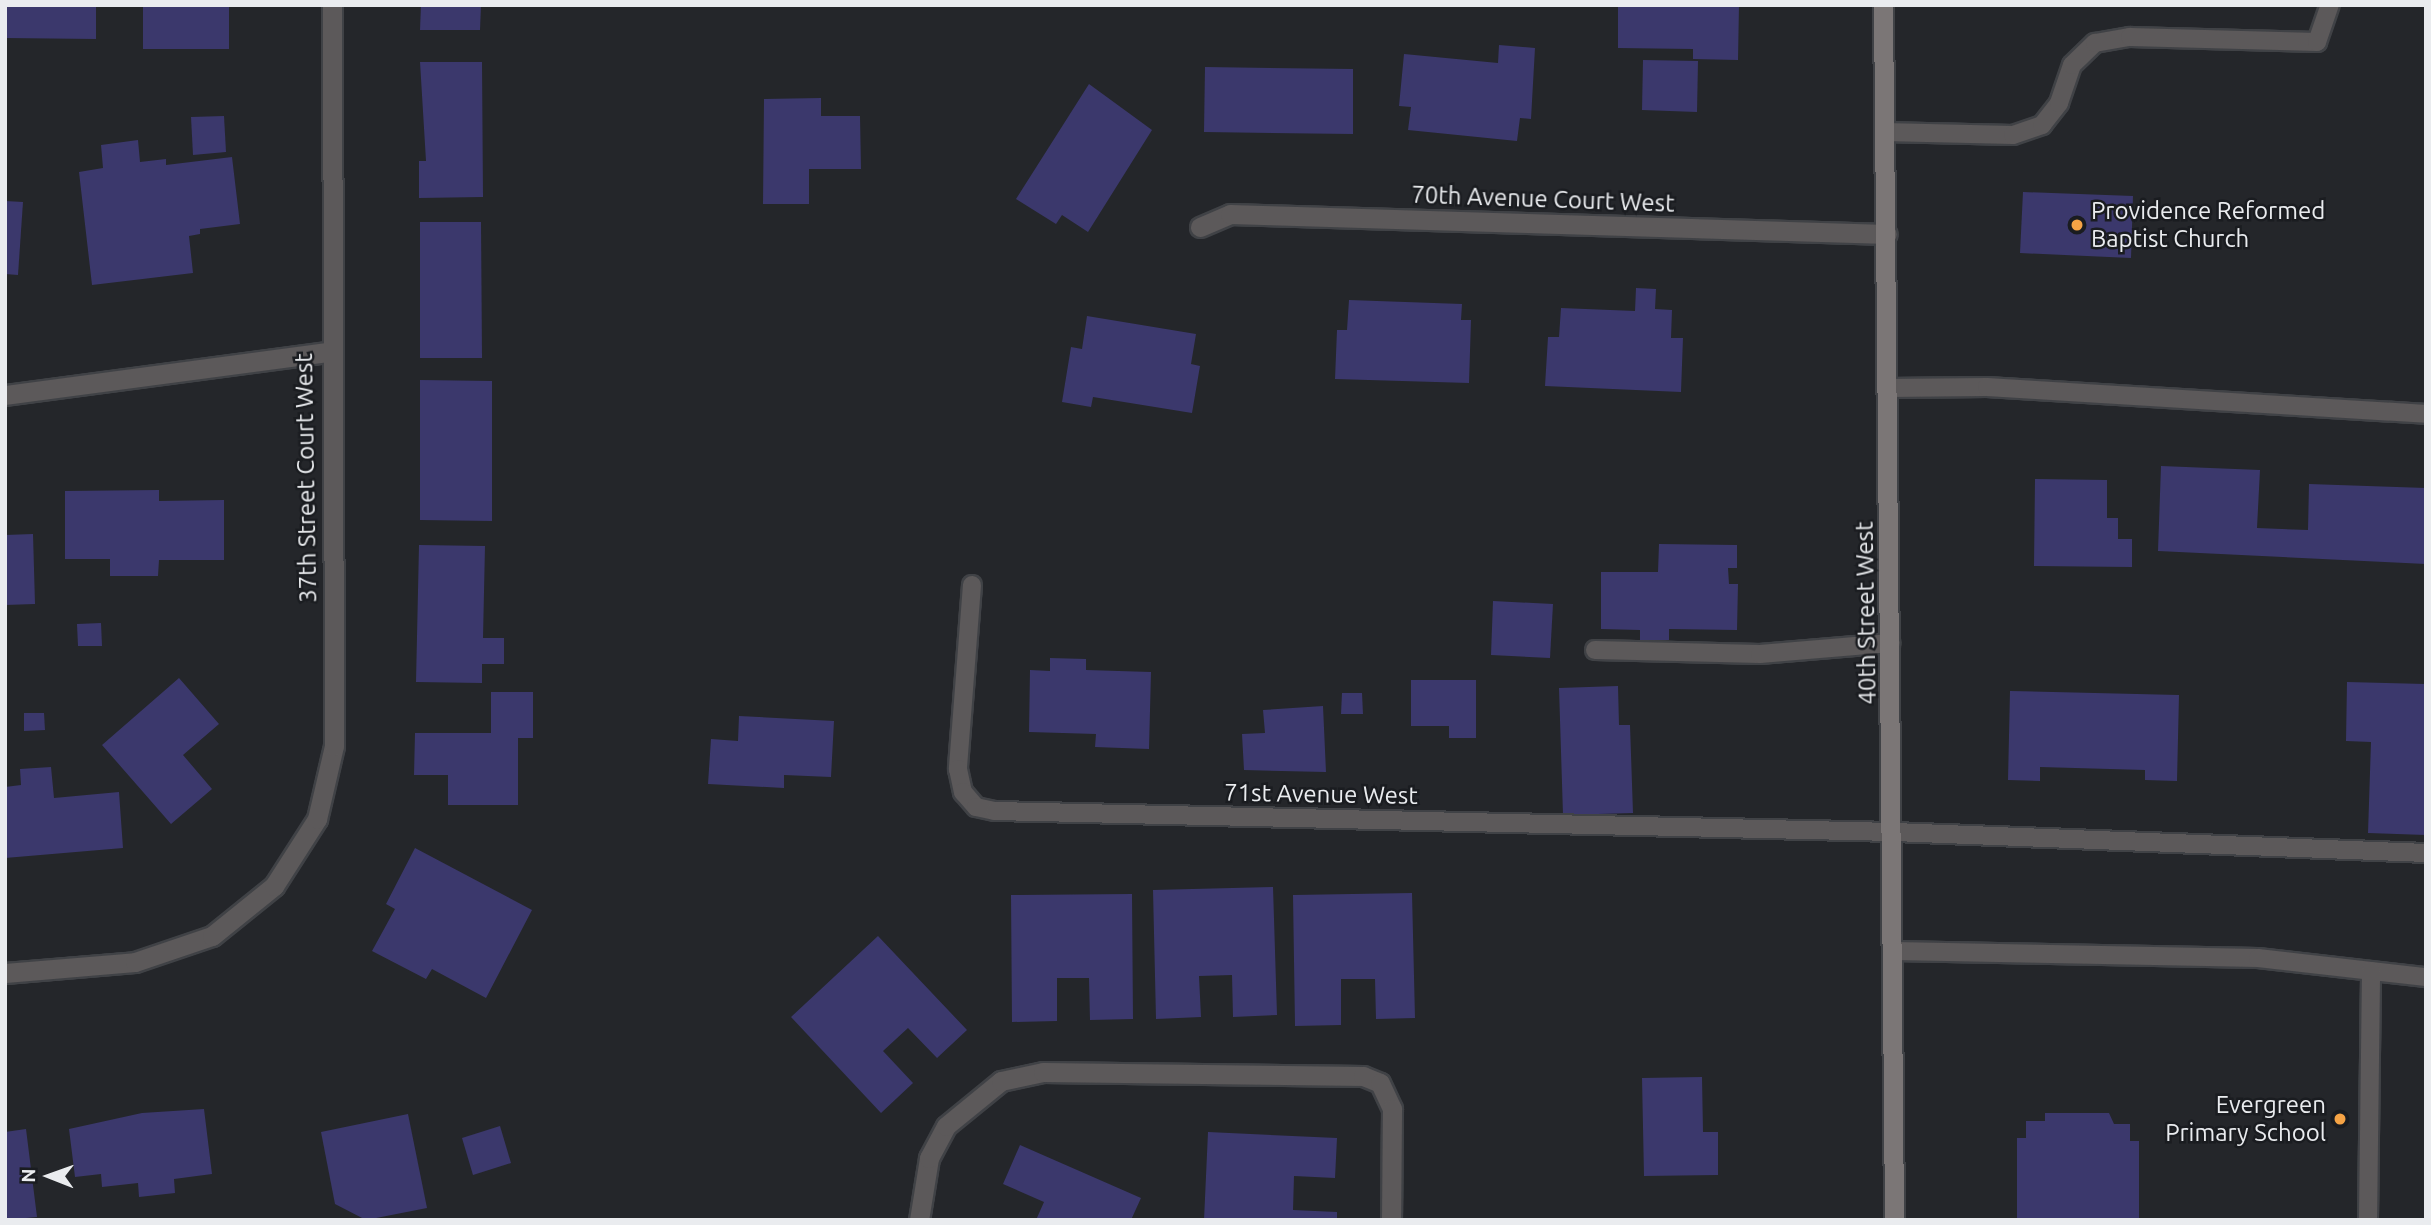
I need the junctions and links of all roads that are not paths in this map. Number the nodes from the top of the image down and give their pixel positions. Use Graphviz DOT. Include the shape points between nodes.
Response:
graph roads {
  1 [pos="332,5"];
  2 [pos="1883,5"];
  3 [pos="2330,5"];
  4 [pos="1884,132"];
  5 [pos="1200,227"];
  6 [pos="1887,234"];
  7 [pos="329,352"];
  8 [pos="1888,388"];
  9 [pos="5,395"];
  10 [pos="2426,414"];
  11 [pos="972,584"];
  12 [pos="1891,643"];
  13 [pos="1595,650"];
  14 [pos="1894,832"];
  15 [pos="2426,853"];
  16 [pos="1894,951"];
  17 [pos="2371,971"];
  18 [pos="5,972"];
  19 [pos="2426,977"];
  20 [pos="919,1220"];
  21 [pos="1391,1220"];
  22 [pos="1894,1220"];
  23 [pos="2368,1220"];
  1 -- 7 [label="street, 37th Street Court West"];
  2 -- 4 [label="main road, 40th Street West"];
  3 -- 4 [label="lane" via="2317,42 2130,37 2095,43 2072,65 2059,103 2042,125 2013,135"];
  4 -- 6 [label="main road, 40th Street West"];
  5 -- 6 [label="street, 70th Avenue Court West" via="1230,214"];
  6 -- 8 [label="main road, 40th Street West"];
  7 -- 9 [label="street"];
  7 -- 18 [label="street, 37th Street Court West" via="334,746 328,782 299,854 237,919 175,952 135,962"];
  8 -- 10 [label="lane" via="1987,387"];
  8 -- 12 [label="main road, 40th Street West"];
  11 -- 14 [label="lane, 71st Avenue West" via="958,769 963,793 976,807"];
  12 -- 13 [label="lane" via="1771,654"];
  12 -- 14 [label="main road, 40th Street West"];
  14 -- 15 [label="lane, 71st Avenue West"];
  14 -- 16 [label="main road, 40th Street West"];
  16 -- 17 [label="lane" via="2258,958"];
  16 -- 22 [label="main road, 40th Street West"];
  17 -- 19 [label="lane"];
  17 -- 23 [label="lane"];
  20 -- 21 [label="street" via="929,1158 946,1126 1001,1081 1043,1072 1363,1076 1380,1083 1392,1109"];
}
